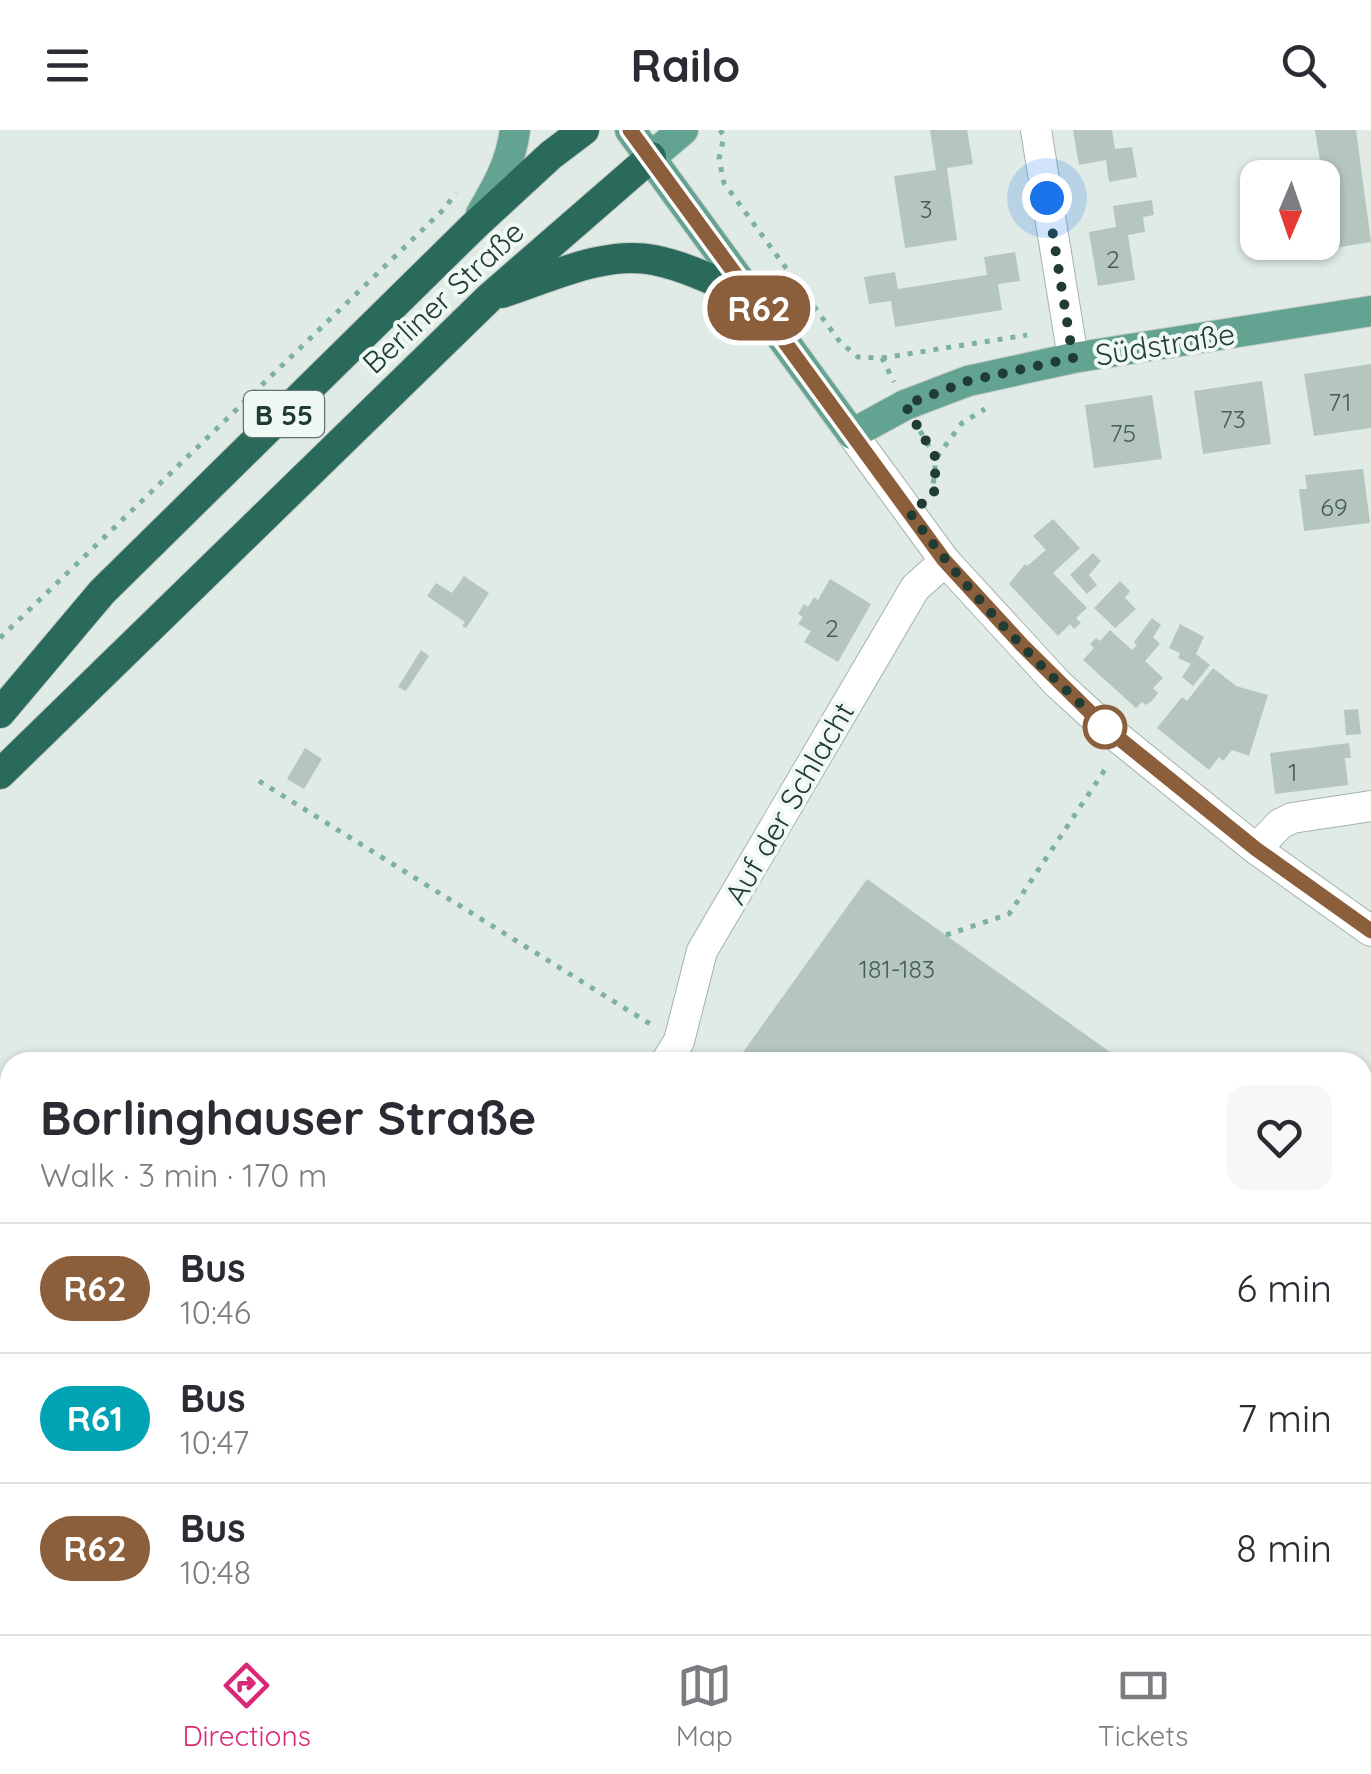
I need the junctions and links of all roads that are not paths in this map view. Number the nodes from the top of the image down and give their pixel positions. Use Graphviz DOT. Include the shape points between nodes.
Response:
graph roads {
  1 [pos="515,130"];
  2 [pos="584,130"];
  3 [pos="630,130"];
  4 [pos="683,130"];
  5 [pos="1036,130"];
  6 [pos="651,157"];
  7 [pos="474,226"];
  8 [pos="490,297"];
  9 [pos="750,297"];
  10 [pos="1371,311"];
  11 [pos="1073,358"];
  12 [pos="852,434"];
  13 [pos="944,560"];
  14 [pos="0,713"];
  15 [pos="0,774"];
  16 [pos="1371,806"];
  17 [pos="1256,849"];
  18 [pos="1371,931"];
  19 [pos="672,1052"];
  1 -- 7 [label="main road" via="500,183"];
  2 -- 7 [label="highway, Berliner Straße / B 55"];
  3 -- 6 [label="main road"];
  4 -- 6 [label="main road, Berliner Straße / B 55"];
  5 -- 11 [label="street"];
  6 -- 8 [label="highway, Berliner Straße / B 55"];
  6 -- 9 [label="main road"];
  7 -- 14 [label="highway, Berliner Straße / B 55" via="102,592"];
  8 -- 9 [label="highway" via="620,258 686,269"];
  8 -- 15 [label="highway, Berliner Straße / B 55"];
  9 -- 12 [label="main road"];
  10 -- 11 [label="main road, Südstraße"];
  11 -- 12 [label="main road, Südstraße" via="968,381"];
  12 -- 13 [label="street"];
  13 -- 17 [label="street" via="1058,684"];
  13 -- 19 [label="street, Auf der Schlacht" via="915,588 702,951"];
  16 -- 17 [label="street" via="1292,818"];
  17 -- 18 [label="street"];
}
